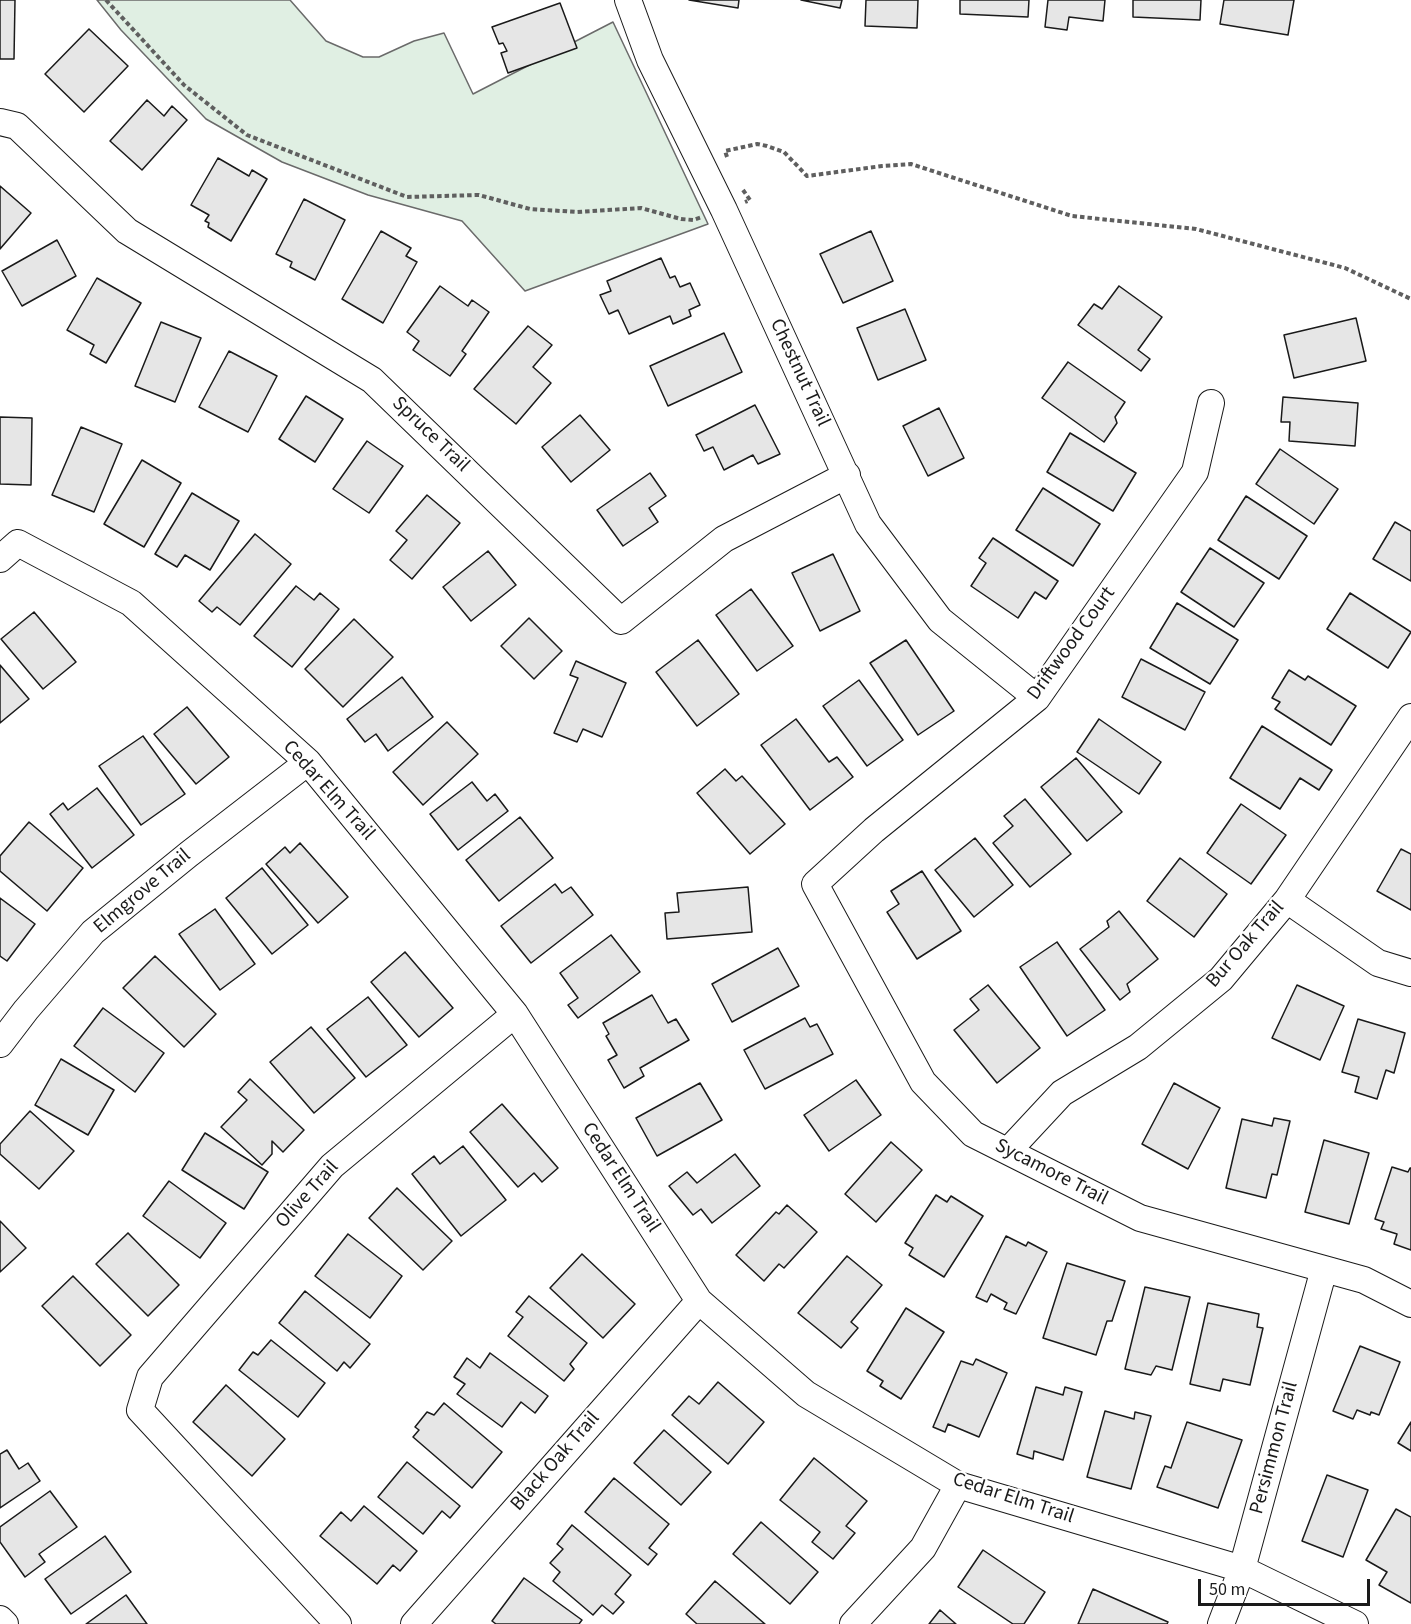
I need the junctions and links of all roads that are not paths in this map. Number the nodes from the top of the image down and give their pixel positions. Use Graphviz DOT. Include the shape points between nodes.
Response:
graph roads {
  1 [pos="628,0"];
  2 [pos="0,122"];
  3 [pos="1211,403"];
  4 [pos="847,475"];
  5 [pos="9,551"];
  6 [pos="1037,698"];
  7 [pos="1411,717"];
  8 [pos="308,762"];
  9 [pos="815,884"];
  10 [pos="1287,900"];
  11 [pos="1411,973"];
  12 [pos="515,1014"];
  13 [pos="0,1044"];
  14 [pos="1008,1151"];
  15 [pos="1323,1269"];
  16 [pos="699,1301"];
  17 [pos="1411,1304"];
  18 [pos="958,1485"];
  19 [pos="1242,1569"];
  20 [pos="0,1619"];
  21 [pos="5,1624"];
  22 [pos="338,1624"];
  23 [pos="414,1624"];
  24 [pos="852,1624"];
  25 [pos="1221,1624"];
  26 [pos="1355,1624"];
  1 -- 4 [label="street, Chestnut Trail" via="650,60"];
  2 -- 4 [label="street, Spruce Trail" via="17,126 127,231 372,380 621,621 724,538"];
  3 -- 6 [label="street, Driftwood Court" via="1195,472"];
  4 -- 6 [label="street, Chestnut Trail" via="868,524 940,620"];
  5 -- 8 [label="street, Cedar Elm Trail" via="131,603"];
  6 -- 9 [label="street, Driftwood Court" via="874,830"];
  7 -- 10 [label="street, Bur Oak Trail"];
  8 -- 12 [label="street, Cedar Elm Trail"];
  8 -- 13 [label="street, Elmgrove Trail" via="93,932"];
  9 -- 14 [label="street, Sycamore Trail" via="923,1082 973,1134"];
  10 -- 11 [label="street" via="1378,963"];
  10 -- 14 [label="street, Bur Oak Trail" via="1221,979 1138,1047 1062,1093"];
  12 -- 16 [label="street, Cedar Elm Trail"];
  12 -- 22 [label="street, Olive Trail" via="332,1166 150,1377 140,1410"];
  14 -- 15 [label="street, Sycamore Trail" via="1140,1218"];
  15 -- 17 [label="street, Sycamore Trail" via="1364,1280"];
  15 -- 19 [label="street, Persimmon Trail"];
  16 -- 18 [label="street, Cedar Elm Trail" via="806,1394"];
  16 -- 23 [label="street, Black Oak Trail"];
  18 -- 19 [label="street, Cedar Elm Trail"];
  18 -- 24 [label="street" via="923,1548"];
  19 -- 25 [label="street, Persimmon Trail"];
  19 -- 26 [label="street, Cedar Elm Trail"];
  20 -- 21 [label="street"];
}
